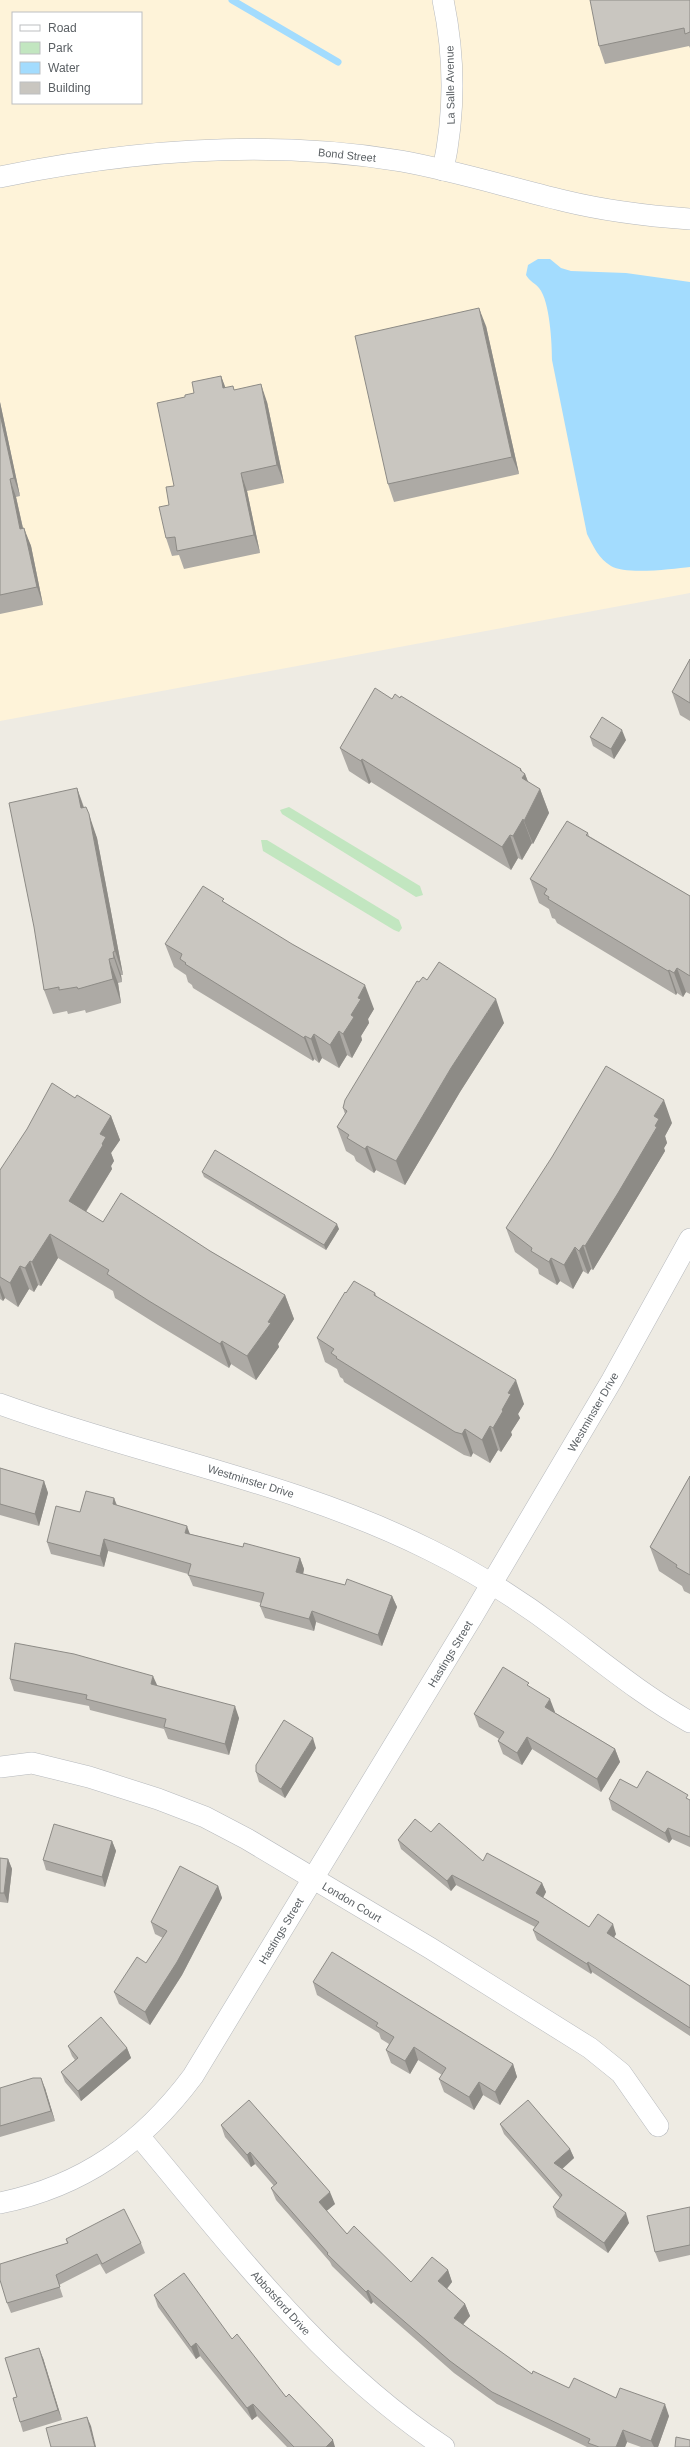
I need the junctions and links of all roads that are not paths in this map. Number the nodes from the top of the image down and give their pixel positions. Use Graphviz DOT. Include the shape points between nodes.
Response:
graph roads {
  1 [pos="443,0"];
  2 [pos="443,170"];
  3 [pos="0,177"];
  4 [pos="690,219"];
  5 [pos="690,1239"];
  6 [pos="0,1404"];
  7 [pos="492,1584"];
  8 [pos="690,1722"];
  9 [pos="0,1767"];
  10 [pos="313,1878"];
  11 [pos="658,2126"];
  12 [pos="139,2136"];
  13 [pos="0,2202"];
  14 [pos="444,2447"];
  1 -- 2 [label="street, La Salle Avenue" via="451,52 452,103 450,141"];
  2 -- 3 [label="street, Bond Street" via="372,157 324,152 212,150 122,157"];
  2 -- 4 [label="street, Bond Street" via="566,202 651,216"];
  5 -- 7 [label="street, Westminster Drive" via="612,1380"];
  6 -- 7 [label="street, Westminster Drive" via="314,1500 386,1528 432,1550"];
  7 -- 8 [label="street, Westminster Drive" via="556,1627 643,1692"];
  7 -- 10 [label="street, Hastings Street"];
  9 -- 10 [label="street, London Court" via="32,1763 90,1777 158,1799 205,1817"];
  10 -- 11 [label="street, London Court" via="590,2048 621,2073"];
  10 -- 12 [label="street, Hastings Street" via="193,2076 158,2119"];
  12 -- 13 [label="street, Hastings Street" via="100,2164 61,2184 41,2192"];
  12 -- 14 [label="street, Abbotsford Drive" via="279,2304 335,2361 381,2401"];
}
